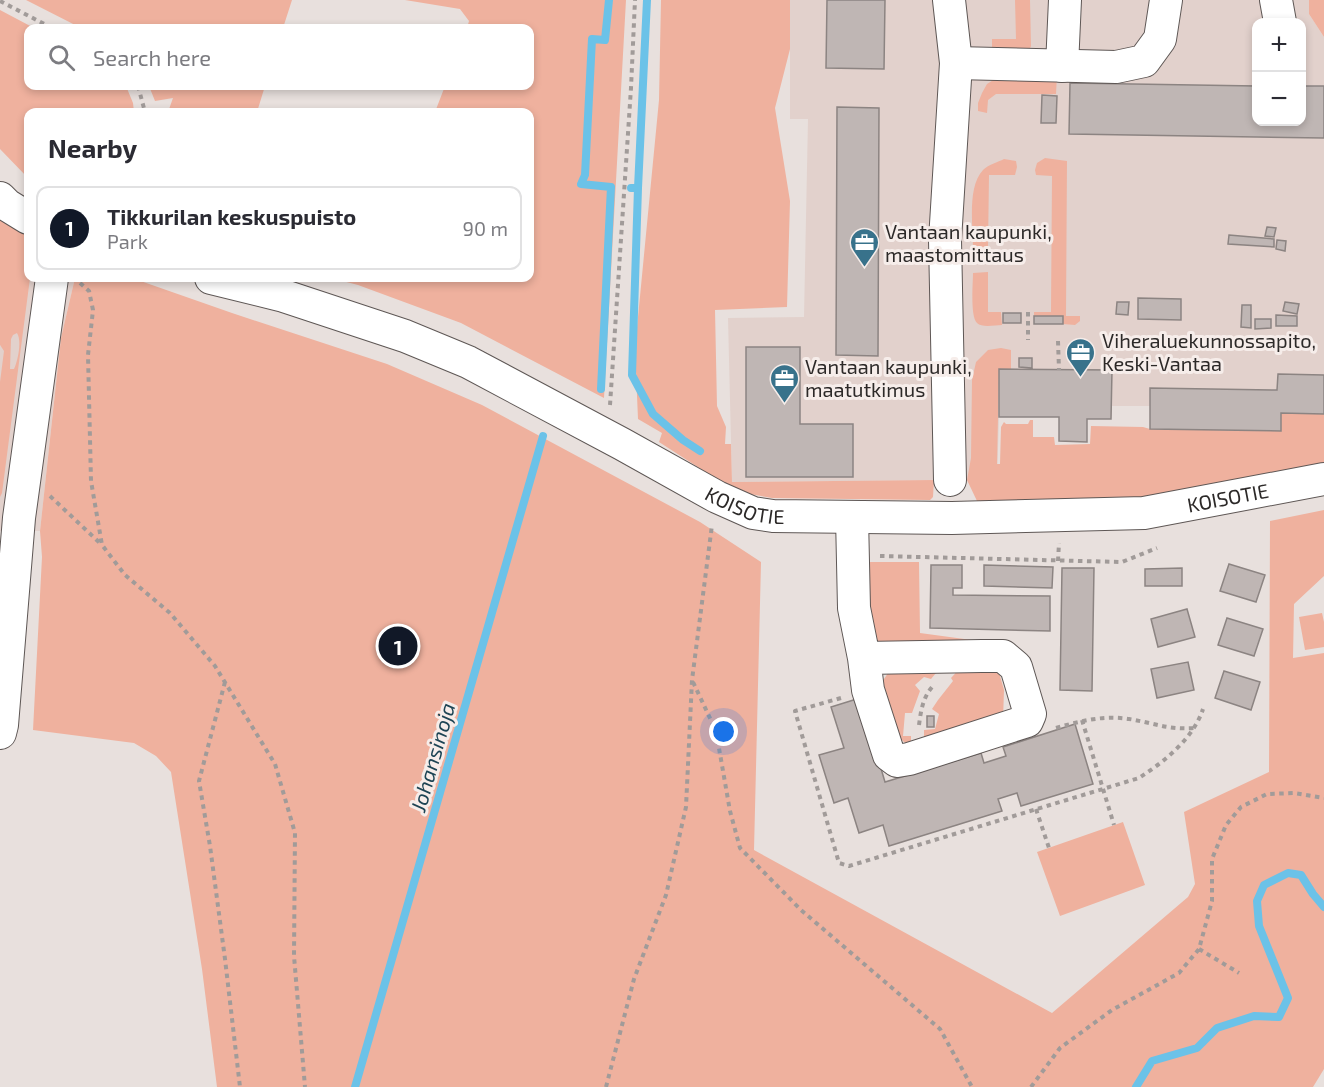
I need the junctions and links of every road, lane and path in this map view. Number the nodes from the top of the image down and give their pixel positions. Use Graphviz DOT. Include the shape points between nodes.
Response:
graph roads {
  1 [pos="635,0"];
  2 [pos="949,0"];
  3 [pos="1065,0"];
  4 [pos="1166,0"];
  5 [pos="1276,0"];
  6 [pos="0,1"];
  7 [pos="1279,18"];
  8 [pos="44,24"];
  9 [pos="956,63"];
  10 [pos="1062,66"];
  11 [pos="139,90"];
  12 [pos="144,108"];
  13 [pos="0,198"];
  14 [pos="24,216"];
  15 [pos="51,282"];
  16 [pos="79,282"];
  17 [pos="227,282"];
  18 [pos="1028,312"];
  19 [pos="1028,340"];
  20 [pos="1058,341"];
  21 [pos="1059,370"];
  22 [pos="606,435"];
  23 [pos="25,473"];
  24 [pos="1324,479"];
  25 [pos="950,480"];
  26 [pos="717,497"];
  27 [pos="852,517"];
  28 [pos="10,518"];
  29 [pos="1059,536"];
  30 [pos="102,544"];
  31 [pos="1157,548"];
  32 [pos="853,555"];
  33 [pos="1058,561"];
  34 [pos="961,656"];
  35 [pos="864,658"];
  36 [pos="692,680"];
  37 [pos="225,682"];
  38 [pos="868,690"];
  39 [pos="1203,709"];
  40 [pos="1082,720"];
  41 [pos="1027,721"];
  42 [pos="1194,728"];
  43 [pos="0,733"];
  44 [pos="916,756"];
  45 [pos="1103,788"];
  46 [pos="1324,798"];
  47 [pos="1036,809"];
  48 [pos="1114,825"];
  49 [pos="1049,848"];
  50 [pos="1199,949"];
  51 [pos="1239,973"];
  52 [pos="240,1087"];
  53 [pos="305,1087"];
  54 [pos="606,1087"];
  55 [pos="972,1087"];
  56 [pos="1031,1087"];
  1 -- 22 [label="path"];
  2 -- 9 [label="street"];
  3 -- 10 [label="street"];
  4 -- 10 [label="street" via="1160,39 1144,61 1116,67"];
  5 -- 7 [label="street"];
  6 -- 8 [label="path"];
  9 -- 10 [label="street"];
  9 -- 25 [label="street" via="945,240"];
  11 -- 12 [label="path"];
  13 -- 14 [label="street"];
  15 -- 23 [label="street"];
  16 -- 30 [label="path" via="89,291 93,310 88,355 91,481"];
  17 -- 22 [label="street, KOISOTIE" via="284,296 405,336 468,362"];
  18 -- 19 [label="path"];
  20 -- 21 [label="path"];
  22 -- 26 [label="street, KOISOTIE"];
  23 -- 28 [label="street"];
  23 -- 30 [label="path"];
  24 -- 27 [label="street, KOISOTIE" via="1144,513"];
  26 -- 27 [label="street, KOISOTIE" via="753,513 773,516"];
  26 -- 36 [label="path"];
  27 -- 32 [label="street"];
  28 -- 43 [label="street"];
  29 -- 33 [label="path"];
  30 -- 37 [label="path" via="125,575 170,613"];
  31 -- 33 [label="path" via="1122,562"];
  32 -- 33 [label="path"];
  32 -- 35 [label="street" via="854,608"];
  34 -- 35 [label="street"];
  34 -- 41 [label="street" via="1004,656 1016,667 1030,714"];
  34 -- 44 [label="path" via="927,693 921,709"];
  35 -- 38 [label="street"];
  36 -- 54 [label="path" via="686,807 666,895 634,979"];
  36 -- 55 [label="path" via="716,731 729,811 740,848 801,910 940,1029"];
  37 -- 52 [label="path" via="199,781"];
  37 -- 53 [label="path" via="275,764 295,833 294,956"];
  38 -- 44 [label="street" via="889,755 897,761"];
  38 -- 47 [label="path" via="795,711 840,863 849,866"];
  39 -- 42 [label="path"];
  40 -- 41 [label="path" via="1029,736"];
  40 -- 42 [label="path" via="1129,719 1162,727"];
  40 -- 45 [label="path"];
  41 -- 44 [label="street"];
  42 -- 45 [label="path" via="1156,767 1139,778"];
  45 -- 47 [label="path"];
  45 -- 48 [label="path"];
  46 -- 50 [label="path" via="1267,794 1241,807 1226,825 1212,859 1212,901"];
  47 -- 49 [label="path"];
  50 -- 51 [label="path"];
  50 -- 56 [label="path" via="1179,973 1112,1010 1060,1048"];
}
